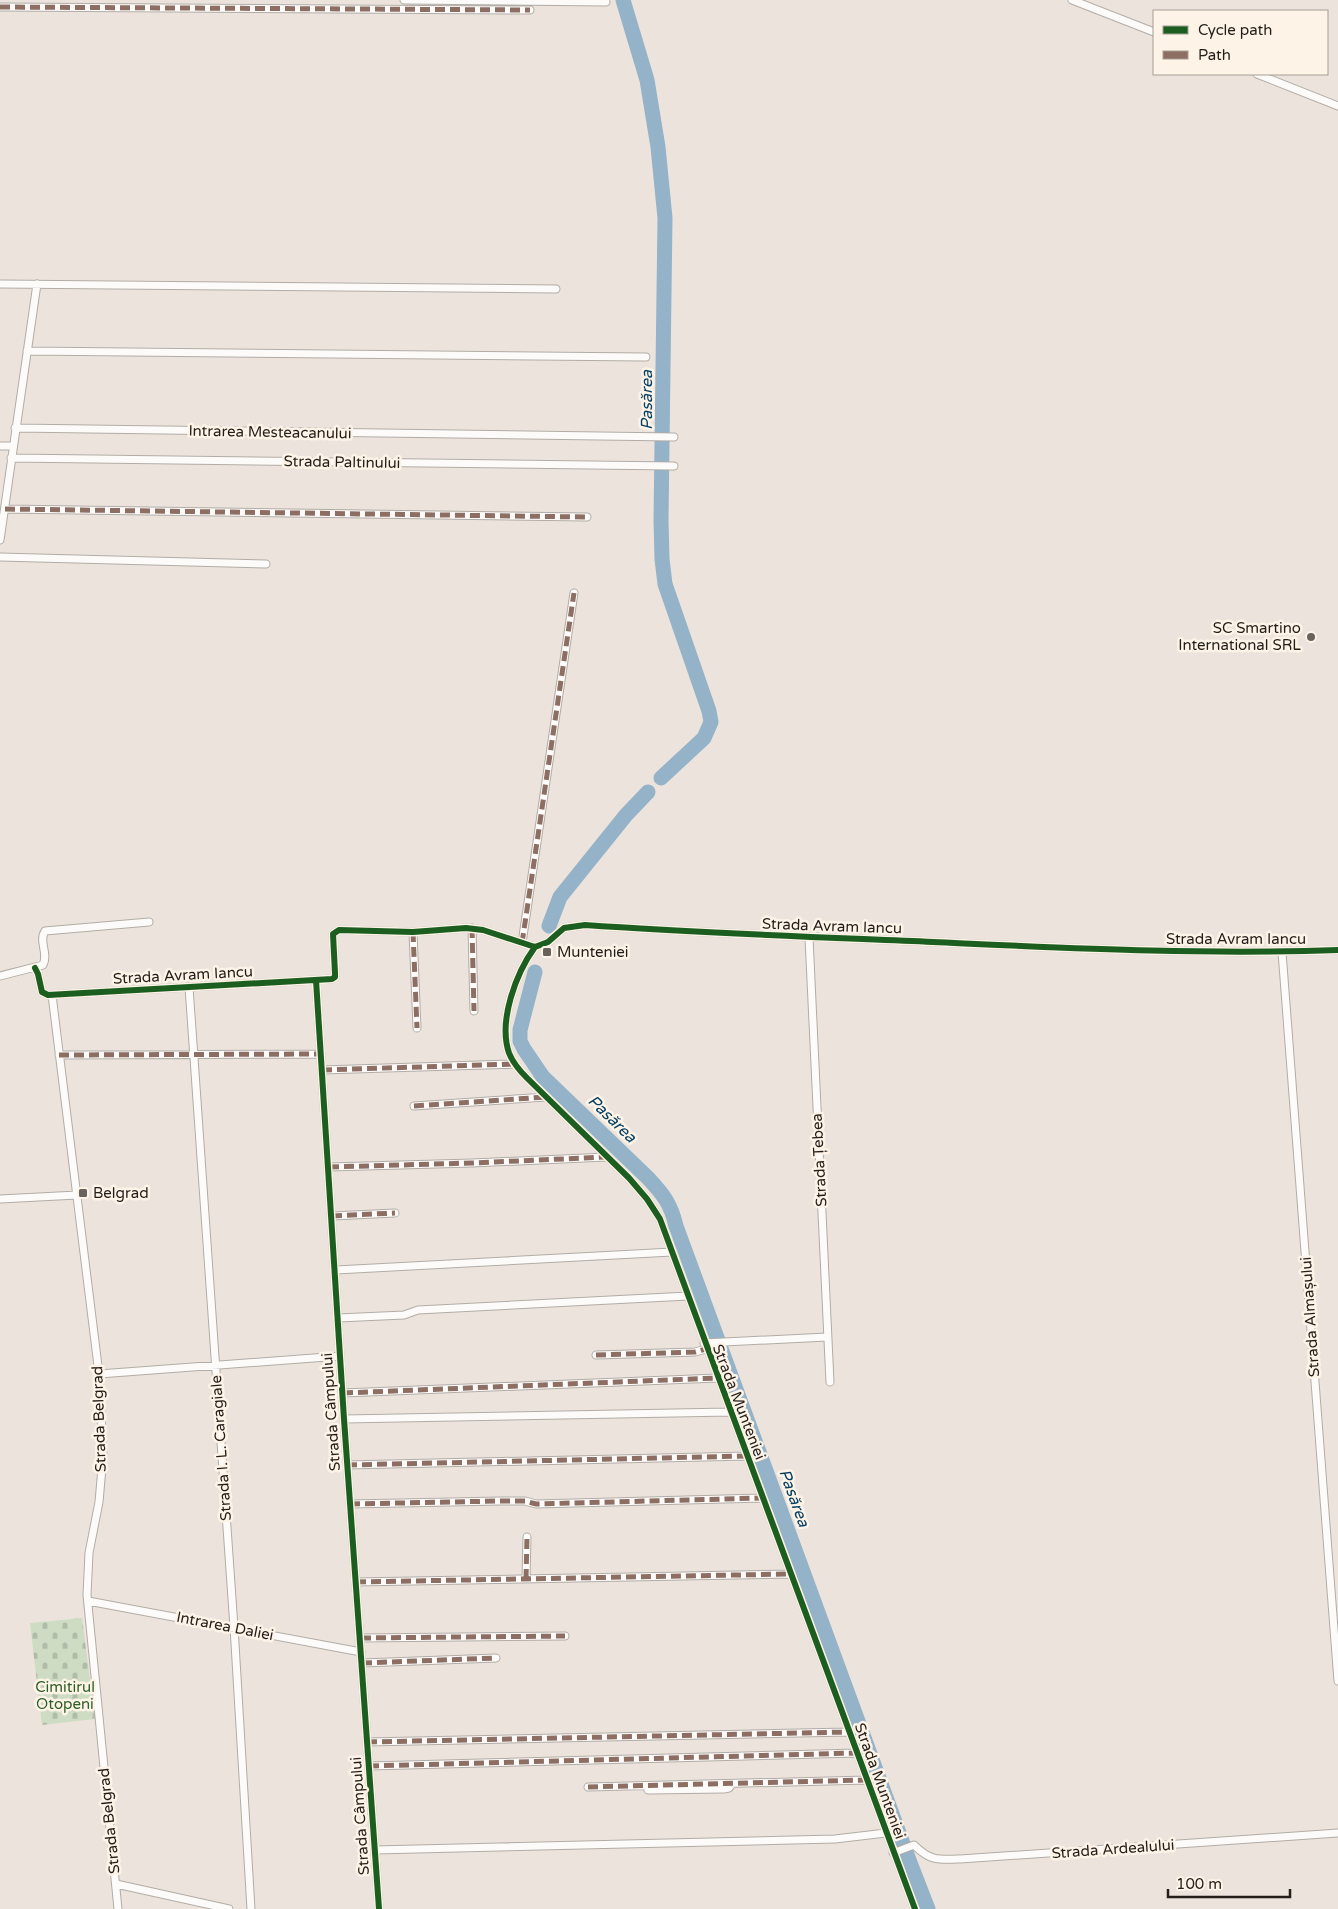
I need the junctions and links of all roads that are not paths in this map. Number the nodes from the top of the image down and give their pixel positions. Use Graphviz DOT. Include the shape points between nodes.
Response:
graph roads {
  1 [pos="404,0"];
  2 [pos="1072,0"];
  3 [pos="606,2"];
  4 [pos="0,7"];
  5 [pos="530,10"];
  6 [pos="1153,32"];
  7 [pos="1260,75"];
  8 [pos="1338,106"];
  9 [pos="0,284"];
  10 [pos="37,284"];
  11 [pos="556,289"];
  12 [pos="27,351"];
  13 [pos="646,357"];
  14 [pos="15,428"];
  15 [pos="674,437"];
  16 [pos="0,446"];
  17 [pos="13,446"];
  18 [pos="11,458"];
  19 [pos="674,466"];
  20 [pos="5,509"];
  21 [pos="587,517"];
  22 [pos="0,540"];
  23 [pos="0,557"];
  24 [pos="266,564"];
  25 [pos="574,593"];
  26 [pos="149,922"];
  27 [pos="472,928"];
  28 [pos="413,932"];
  29 [pos="809,938"];
  30 [pos="522,942"];
  31 [pos="535,947"];
  32 [pos="1338,950"];
  33 [pos="1282,952"];
  34 [pos="35,968"];
  35 [pos="0,976"];
  36 [pos="316,980"];
  37 [pos="189,987"];
  38 [pos="52,995"];
  39 [pos="474,1011"];
  40 [pos="417,1028"];
  41 [pos="194,1054"];
  42 [pos="321,1054"];
  43 [pos="60,1055"];
  44 [pos="514,1064"];
  45 [pos="322,1070"];
  46 [pos="546,1097"];
  47 [pos="414,1106"];
  48 [pos="606,1157"];
  49 [pos="329,1167"];
  50 [pos="77,1195"];
  51 [pos="0,1199"];
  52 [pos="395,1213"];
  53 [pos="332,1216"];
  54 [pos="672,1252"];
  55 [pos="336,1270"];
  56 [pos="688,1296"];
  57 [pos="338,1318"];
  58 [pos="827,1337"];
  59 [pos="705,1346"];
  60 [pos="596,1355"];
  61 [pos="340,1356"];
  62 [pos="216,1365"];
  63 [pos="99,1374"];
  64 [pos="717,1378"];
  65 [pos="830,1382"];
  66 [pos="343,1393"];
  67 [pos="730,1412"];
  68 [pos="344,1419"];
  69 [pos="747,1456"];
  70 [pos="347,1465"];
  71 [pos="762,1498"];
  72 [pos="350,1504"];
  73 [pos="527,1537"];
  74 [pos="790,1574"];
  75 [pos="526,1579"];
  76 [pos="356,1582"];
  77 [pos="88,1601"];
  78 [pos="234,1627"];
  79 [pos="565,1636"];
  80 [pos="361,1638"];
  81 [pos="361,1652"];
  82 [pos="496,1658"];
  83 [pos="362,1662"];
  84 [pos="1338,1681"];
  85 [pos="849,1732"];
  86 [pos="367,1742"];
  87 [pos="857,1753"];
  88 [pos="369,1766"];
  89 [pos="867,1780"];
  90 [pos="732,1784"];
  91 [pos="588,1787"];
  92 [pos="626,1790"];
  93 [pos="886,1832"];
  94 [pos="1338,1833"];
  95 [pos="375,1850"];
  96 [pos="896,1852"];
  97 [pos="116,1884"];
  98 [pos="118,1909"];
  99 [pos="229,1909"];
  100 [pos="251,1909"];
  101 [pos="379,1909"];
  102 [pos="915,1909"];
  1 -- 3 [label="street"];
  2 -- 6 [label="street"];
  4 -- 5 [label="street"];
  7 -- 8 [label="street"];
  9 -- 10 [label="street"];
  10 -- 11 [label="street"];
  10 -- 12 [label="street"];
  12 -- 13 [label="street"];
  12 -- 14 [label="street"];
  14 -- 15 [label="street, Intrarea Mesteacanului"];
  14 -- 17 [label="street"];
  16 -- 17 [label="street"];
  17 -- 18 [label="street"];
  18 -- 19 [label="street, Strada Paltinului"];
  18 -- 20 [label="street"];
  20 -- 21 [label="street"];
  20 -- 22 [label="street"];
  23 -- 24 [label="street"];
  25 -- 30 [label="street"];
  26 -- 34 [label="street" via="44,931 45,963"];
  27 -- 28 [label="street"];
  27 -- 30 [label="street"];
  27 -- 39 [label="street"];
  28 -- 36 [label="street" via="335,931 335,977"];
  28 -- 40 [label="street"];
  29 -- 31 [label="street, Strada Avram Iancu" via="585,925 564,928 548,942"];
  29 -- 33 [label="street, Strada Avram Iancu" via="1188,952"];
  29 -- 58 [label="street, Strada Țebea"];
  30 -- 31 [label="street"];
  31 -- 44 [label="street, Strada Munteniei" via="520,971 506,1022 507,1043"];
  32 -- 33 [label="street, Strada Avram Iancu"];
  33 -- 84 [label="street, Strada Almașului"];
  34 -- 35 [label="street"];
  34 -- 38 [label="street, Strada Belgrad" via="42,992"];
  36 -- 37 [label="street, Strada Avram Iancu"];
  36 -- 42 [label="street, Strada Câmpului"];
  37 -- 38 [label="street, Strada Avram Iancu"];
  37 -- 41 [label="street, Strada I. L. Caragiale"];
  38 -- 43 [label="street, Strada Belgrad"];
  41 -- 42 [label="street"];
  41 -- 43 [label="street"];
  41 -- 62 [label="street, Strada I. L. Caragiale"];
  42 -- 45 [label="street, Strada Câmpului"];
  43 -- 50 [label="street, Strada Belgrad"];
  44 -- 45 [label="street"];
  44 -- 46 [label="street, Strada Munteniei"];
  45 -- 49 [label="street, Strada Câmpului"];
  46 -- 47 [label="street"];
  46 -- 48 [label="street, Strada Munteniei"];
  48 -- 49 [label="street"];
  48 -- 54 [label="street, Strada Munteniei" via="647,1199 660,1220"];
  49 -- 53 [label="street, Strada Câmpului"];
  50 -- 51 [label="street"];
  50 -- 63 [label="street, Strada Belgrad"];
  52 -- 53 [label="street"];
  53 -- 55 [label="street, Strada Câmpului"];
  54 -- 55 [label="street"];
  54 -- 56 [label="street, Strada Munteniei"];
  55 -- 57 [label="street, Strada Câmpului"];
  56 -- 57 [label="street" via="418,1310 404,1315"];
  56 -- 59 [label="street, Strada Munteniei"];
  57 -- 61 [label="street, Strada Câmpului"];
  58 -- 59 [label="street" via="723,1342"];
  58 -- 65 [label="street, Strada Țebea"];
  59 -- 60 [label="street" via="696,1352"];
  59 -- 64 [label="street, Strada Munteniei"];
  61 -- 62 [label="street"];
  61 -- 66 [label="street, Strada Câmpului"];
  62 -- 63 [label="street"];
  62 -- 78 [label="street, Strada I. L. Caragiale"];
  63 -- 77 [label="street, Strada Belgrad" via="104,1456 88,1561"];
  64 -- 66 [label="street"];
  64 -- 67 [label="street, Strada Munteniei"];
  66 -- 68 [label="street, Strada Câmpului"];
  67 -- 68 [label="street"];
  67 -- 69 [label="street, Strada Munteniei"];
  68 -- 70 [label="street, Strada Câmpului"];
  69 -- 70 [label="street"];
  69 -- 71 [label="street, Strada Munteniei"];
  70 -- 72 [label="street, Strada Câmpului"];
  71 -- 72 [label="street" via="536,1504 500,1501"];
  71 -- 74 [label="street, Strada Munteniei"];
  72 -- 76 [label="street, Strada Câmpului"];
  73 -- 75 [label="street"];
  74 -- 75 [label="street"];
  74 -- 85 [label="street, Strada Munteniei"];
  75 -- 76 [label="street"];
  76 -- 80 [label="street, Strada Câmpului"];
  77 -- 78 [label="street, Intrarea Daliei"];
  77 -- 97 [label="street, Strada Belgrad"];
  78 -- 81 [label="street, Intrarea Daliei"];
  78 -- 100 [label="street, Strada I. L. Caragiale"];
  79 -- 80 [label="street"];
  80 -- 81 [label="street, Strada Câmpului"];
  81 -- 83 [label="street, Strada Câmpului"];
  82 -- 83 [label="street"];
  83 -- 86 [label="street, Strada Câmpului"];
  85 -- 86 [label="street"];
  85 -- 87 [label="street, Strada Munteniei"];
  86 -- 88 [label="street, Strada Câmpului"];
  87 -- 88 [label="street"];
  87 -- 89 [label="street, Strada Munteniei"];
  88 -- 95 [label="street, Strada Câmpului"];
  89 -- 90 [label="street"];
  89 -- 93 [label="street, Strada Munteniei"];
  90 -- 91 [label="street"];
  90 -- 92 [label="street" via="724,1789"];
  93 -- 95 [label="street" via="835,1839"];
  93 -- 96 [label="street, Strada Munteniei"];
  94 -- 96 [label="street, Strada Ardealului" via="938,1860 929,1858 914,1845"];
  95 -- 101 [label="street, Strada Câmpului"];
  96 -- 102 [label="street, Strada Munteniei"];
  97 -- 98 [label="street, Strada Belgrad"];
  97 -- 99 [label="street"];
}
